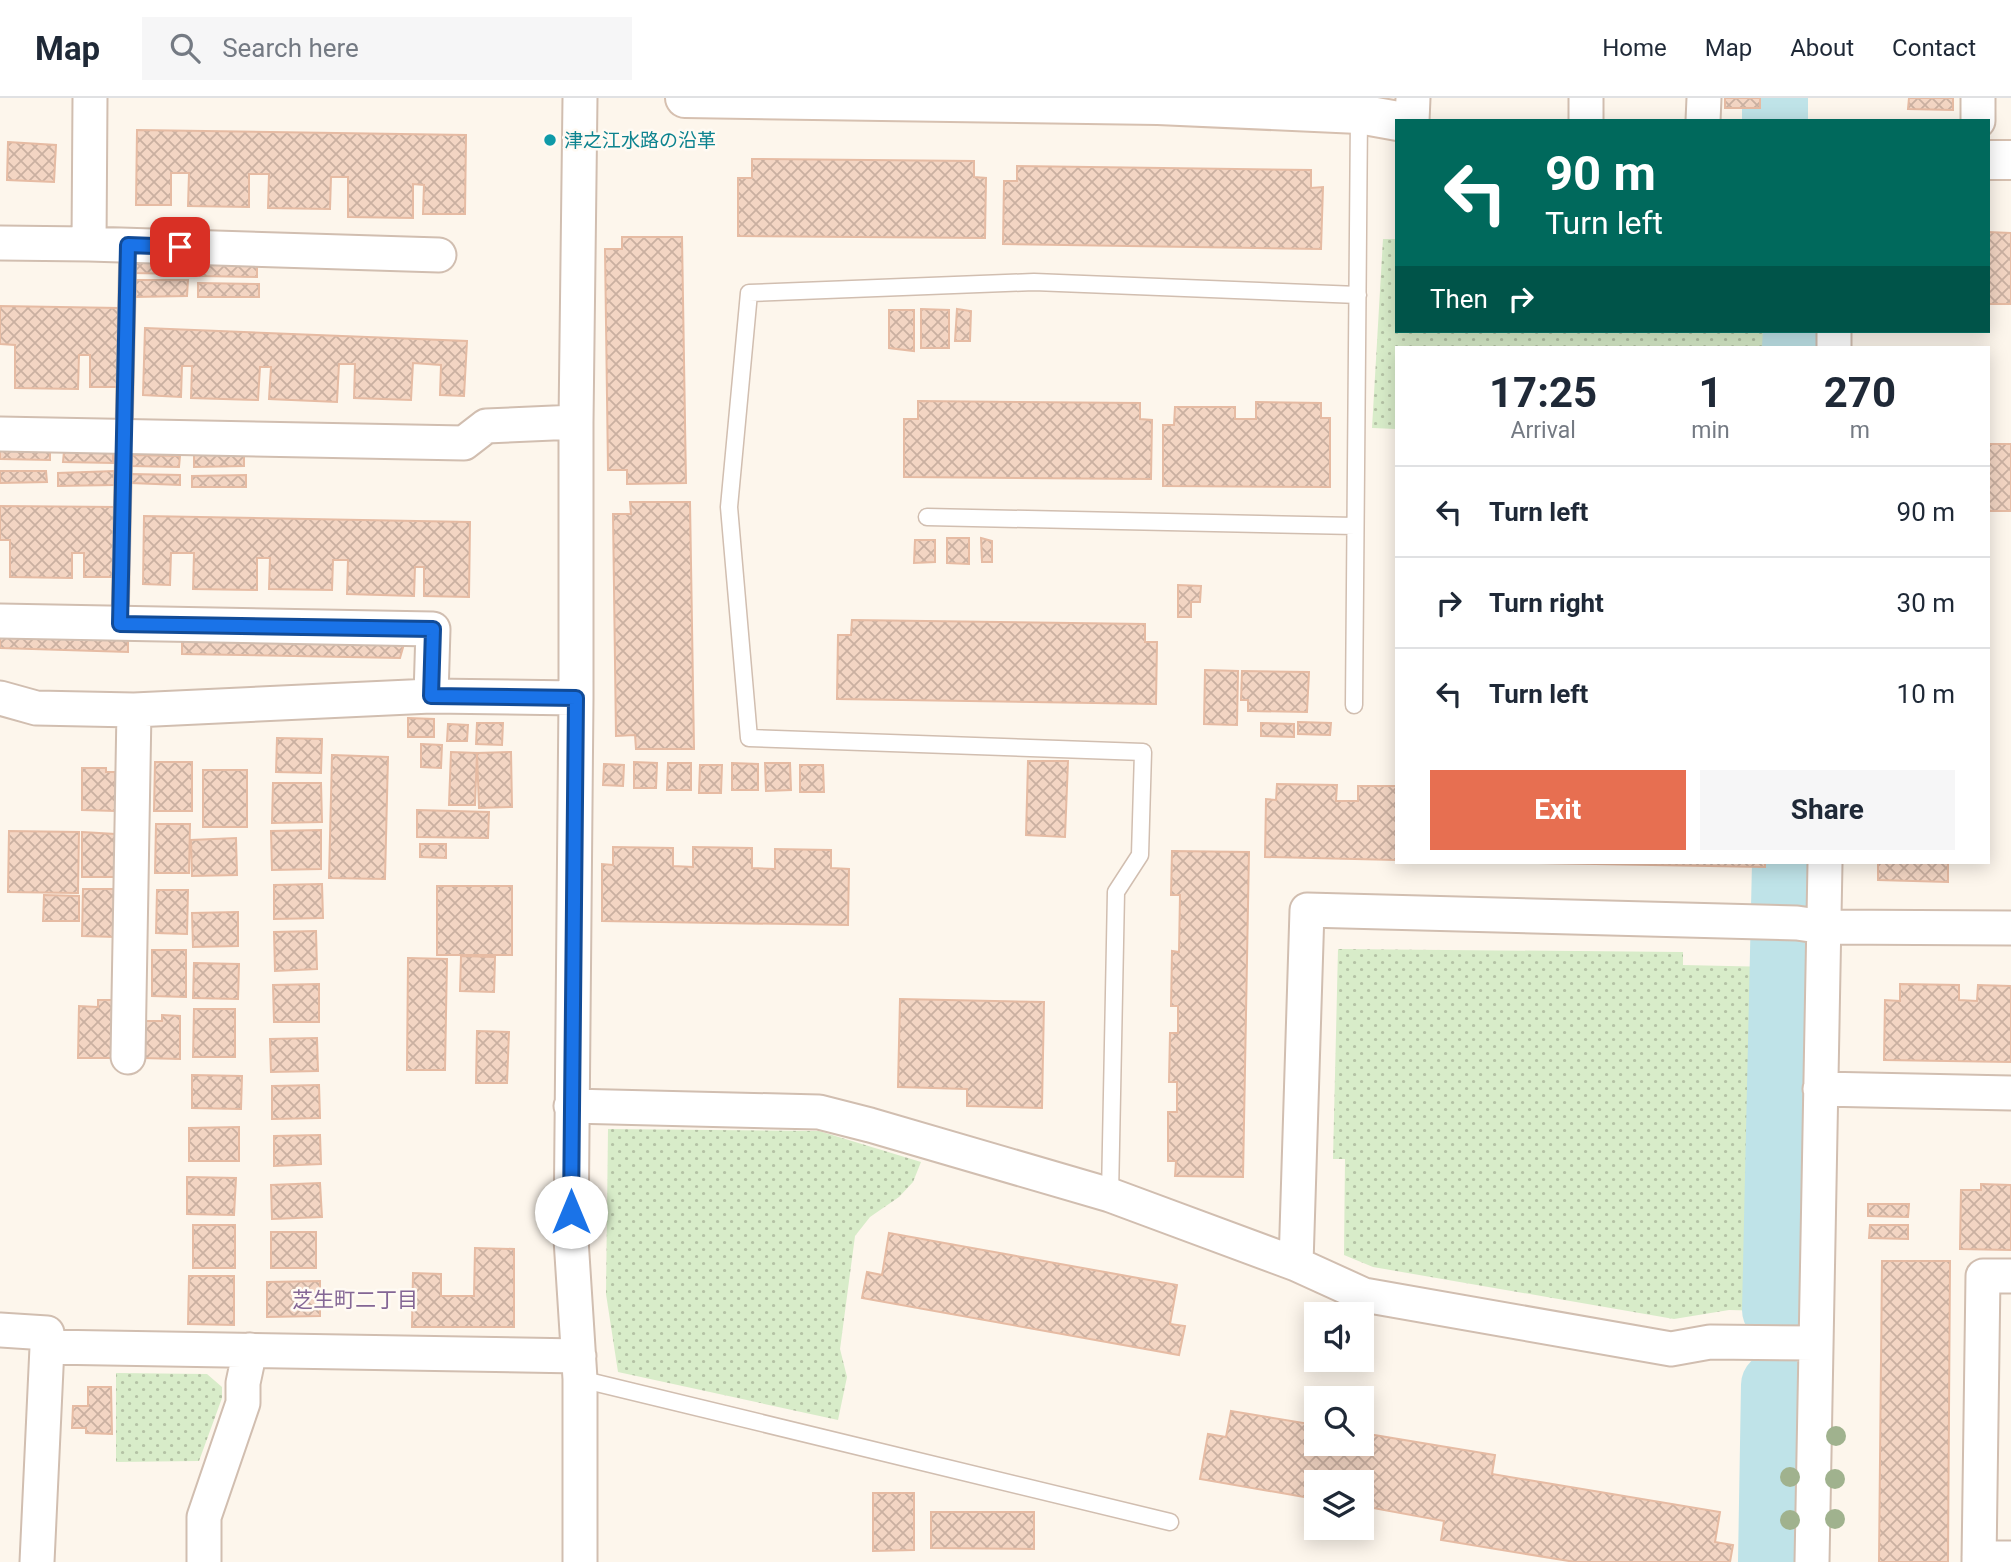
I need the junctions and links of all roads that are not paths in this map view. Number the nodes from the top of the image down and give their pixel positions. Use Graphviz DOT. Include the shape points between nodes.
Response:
graph roads {
  1 [pos="90,98"];
  2 [pos="580,98"];
  3 [pos="685,98"];
  4 [pos="1413,98"];
  5 [pos="1586,98"];
  6 [pos="1704,98"];
  7 [pos="1978,98"];
  8 [pos="1158,101"];
  9 [pos="1359,114"];
  10 [pos="1412,119"];
  11 [pos="1586,119"];
  12 [pos="1703,119"];
  13 [pos="1978,119"];
  14 [pos="1395,120"];
  15 [pos="1990,160"];
  16 [pos="2011,160"];
  17 [pos="0,243"];
  18 [pos="89,244"];
  19 [pos="128,245"];
  20 [pos="439,255"];
  21 [pos="1358,295"];
  22 [pos="576,422"];
  23 [pos="0,434"];
  24 [pos="123,437"];
  25 [pos="927,517"];
  26 [pos="1355,526"];
  27 [pos="0,621"];
  28 [pos="120,624"];
  29 [pos="431,696"];
  30 [pos="0,698"];
  31 [pos="576,698"];
  32 [pos="1354,705"];
  33 [pos="134,710"];
  34 [pos="1825,864"];
  35 [pos="1811,925"];
  36 [pos="2011,928"];
  37 [pos="128,1057"];
  38 [pos="1820,1089"];
  39 [pos="2011,1093"];
  40 [pos="571,1106"];
  41 [pos="1111,1195"];
  42 [pos="1296,1264"];
  43 [pos="2011,1276"];
  44 [pos="0,1330"];
  45 [pos="1815,1343"];
  46 [pos="47,1347"];
  47 [pos="250,1350"];
  48 [pos="579,1368"];
  49 [pos="1170,1522"];
  50 [pos="1989,1559"];
  51 [pos="37,1562"];
  52 [pos="204,1562"];
  53 [pos="580,1562"];
  54 [pos="1812,1562"];
  1 -- 18 [label="street"];
  2 -- 22 [label="street"];
  3 -- 8 [label="street"];
  4 -- 10 [label="street"];
  5 -- 11 [label="street"];
  6 -- 12 [label="street"];
  7 -- 13 [label="street"];
  8 -- 9 [label="street"];
  9 -- 14 [label="street"];
  9 -- 21 [label="lane"];
  15 -- 16 [label="street"];
  17 -- 18 [label="street"];
  18 -- 19 [label="street"];
  19 -- 20 [label="street"];
  19 -- 24 [label="lane"];
  21 -- 26 [label="lane"];
  21 -- 41 [label="lane" via="1034,282 749,293 729,507 749,738 1143,751 1140,855 1116,892"];
  22 -- 24 [label="street" via="486,426 464,443"];
  22 -- 31 [label="street"];
  23 -- 24 [label="street"];
  24 -- 28 [label="lane"];
  25 -- 26 [label="lane"];
  26 -- 32 [label="lane"];
  27 -- 28 [label="street"];
  28 -- 29 [label="street" via="433,629"];
  29 -- 31 [label="street"];
  29 -- 33 [label="street"];
  30 -- 33 [label="street" via="36,708"];
  31 -- 40 [label="street"];
  33 -- 37 [label="street"];
  34 -- 35 [label="street"];
  35 -- 36 [label="street"];
  35 -- 38 [label="street"];
  35 -- 42 [label="street" via="1307,910"];
  38 -- 39 [label="street"];
  38 -- 45 [label="street"];
  40 -- 41 [label="street" via="819,1112"];
  40 -- 48 [label="street" via="571,1238"];
  41 -- 42 [label="street"];
  42 -- 45 [label="street" via="1364,1295 1671,1349 1710,1342"];
  43 -- 50 [label="street" via="1983,1276"];
  44 -- 46 [label="street" via="47,1332"];
  45 -- 54 [label="street"];
  46 -- 47 [label="street"];
  46 -- 51 [label="street"];
  47 -- 48 [label="street"];
  47 -- 52 [label="street" via="243,1403 204,1517"];
  48 -- 49 [label="lane"];
  48 -- 53 [label="street"];
}
